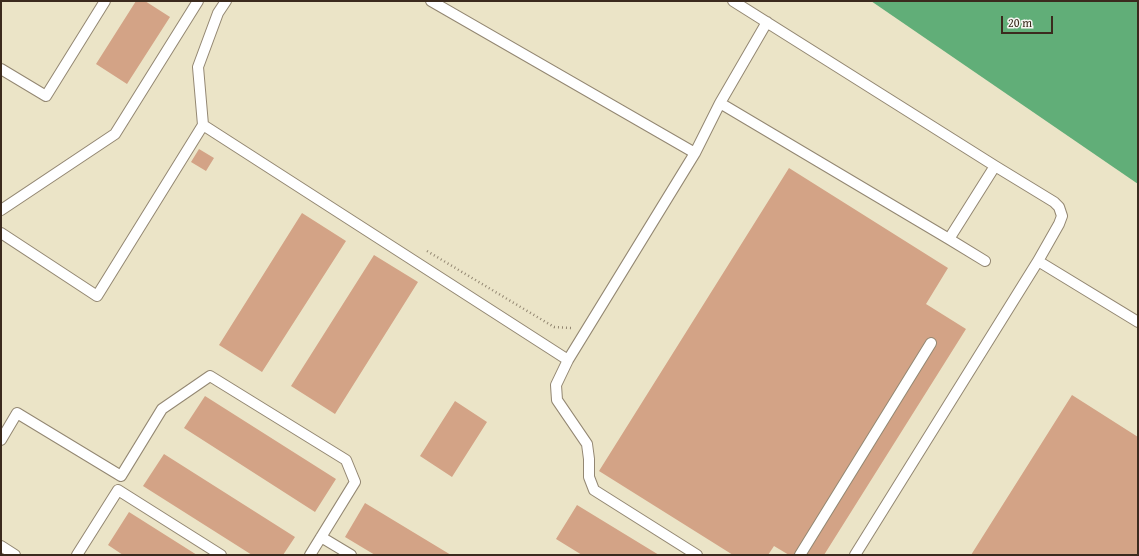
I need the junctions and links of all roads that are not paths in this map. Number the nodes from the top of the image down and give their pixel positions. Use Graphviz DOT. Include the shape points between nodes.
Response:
graph roads {
  1 [pos="105,1"];
  2 [pos="198,1"];
  3 [pos="226,1"];
  4 [pos="432,1"];
  5 [pos="733,1"];
  6 [pos="767,22"];
  7 [pos="1,69"];
  8 [pos="720,103"];
  9 [pos="204,125"];
  10 [pos="695,153"];
  11 [pos="994,166"];
  12 [pos="1,210"];
  13 [pos="1,233"];
  14 [pos="949,239"];
  15 [pos="985,261"];
  16 [pos="1038,261"];
  17 [pos="1138,322"];
  18 [pos="931,343"];
  19 [pos="568,360"];
  20 [pos="1,440"];
  21 [pos="121,476"];
  22 [pos="118,490"];
  23 [pos="321,537"];
  24 [pos="1,546"];
  25 [pos="15,555"];
  26 [pos="77,555"];
  27 [pos="221,555"];
  28 [pos="310,555"];
  29 [pos="351,555"];
  30 [pos="697,555"];
  31 [pos="800,555"];
  32 [pos="855,555"];
  1 -- 7 [label="lane" via="46,96"];
  2 -- 12 [label="lane" via="115,134"];
  3 -- 9 [label="lane" via="218,13 198,67"];
  4 -- 10 [label="lane"];
  5 -- 6 [label="lane"];
  6 -- 8 [label="lane"];
  6 -- 11 [label="lane"];
  8 -- 10 [label="lane"];
  8 -- 14 [label="lane"];
  9 -- 13 [label="lane" via="97,296"];
  9 -- 19 [label="lane"];
  10 -- 19 [label="lane"];
  11 -- 14 [label="lane"];
  11 -- 16 [label="lane" via="1060,207 1062,216 1059,224"];
  14 -- 15 [label="lane"];
  16 -- 17 [label="lane"];
  16 -- 32 [label="lane"];
  18 -- 31 [label="lane"];
  19 -- 30 [label="lane" via="556,385 557,400 586,444 589,477 594,490"];
  20 -- 21 [label="lane" via="17,413"];
  21 -- 22 [label="lane"];
  21 -- 23 [label="lane" via="162,409 210,376 346,460 355,482"];
  22 -- 26 [label="lane"];
  22 -- 27 [label="lane"];
  23 -- 28 [label="lane"];
  23 -- 29 [label="lane"];
  24 -- 25 [label="lane"];
}
